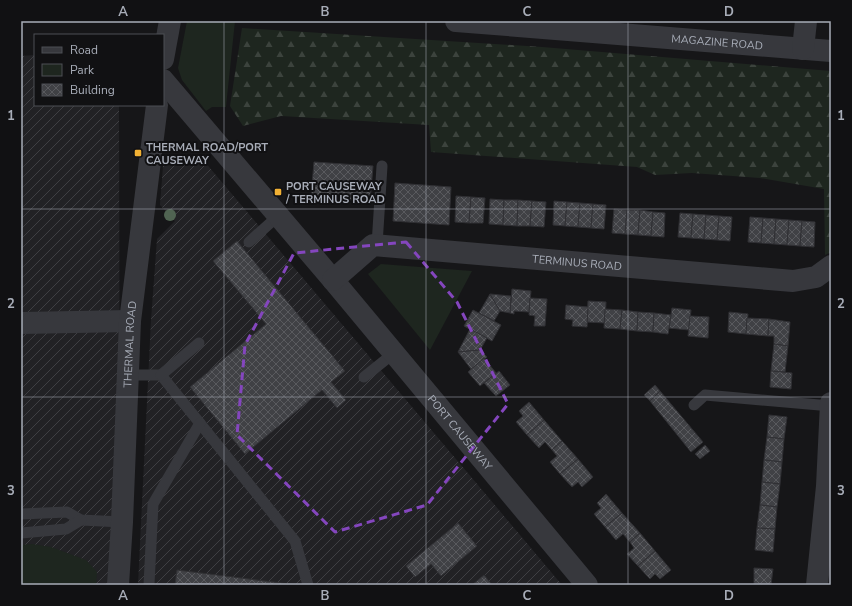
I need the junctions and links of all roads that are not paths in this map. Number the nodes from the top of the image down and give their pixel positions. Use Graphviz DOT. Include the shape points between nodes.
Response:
graph roads {
  1 [pos="170,21"];
  2 [pos="457,21"];
  3 [pos="806,21"];
  4 [pos="632,29"];
  5 [pos="803,49"];
  6 [pos="831,51"];
  7 [pos="164,54"];
  8 [pos="164,81"];
  9 [pos="157,106"];
  10 [pos="382,166"];
  11 [pos="278,216"];
  12 [pos="249,242"];
  13 [pos="377,245"];
  14 [pos="831,266"];
  15 [pos="333,280"];
  16 [pos="130,321"];
  17 [pos="21,323"];
  18 [pos="199,343"];
  19 [pos="394,353"];
  20 [pos="127,375"];
  21 [pos="160,375"];
  22 [pos="364,377"];
  23 [pos="831,403"];
  24 [pos="694,405"];
  25 [pos="830,406"];
  26 [pos="200,423"];
  27 [pos="829,486"];
  28 [pos="21,514"];
  29 [pos="81,520"];
  30 [pos="122,522"];
  31 [pos="21,533"];
  32 [pos="118,585"];
  33 [pos="149,585"];
  34 [pos="308,585"];
  35 [pos="587,585"];
  36 [pos="817,585"];
  1 -- 7 [label="street"];
  2 -- 4 [label="street, MAGAZINE ROAD"];
  3 -- 5 [label="street"];
  4 -- 5 [label="street, MAGAZINE ROAD"];
  5 -- 6 [label="street, MAGAZINE ROAD"];
  8 -- 11 [label="street, PORT CAUSEWAY"];
  9 -- 16 [label="street, THERMAL ROAD"];
  10 -- 13 [label="lane"];
  11 -- 12 [label="lane"];
  11 -- 15 [label="street, PORT CAUSEWAY"];
  13 -- 14 [label="street, TERMINUS ROAD" via="793,281 816,277"];
  13 -- 15 [label="street" via="373,245"];
  15 -- 19 [label="street, PORT CAUSEWAY"];
  16 -- 17 [label="street"];
  16 -- 20 [label="street, THERMAL ROAD"];
  18 -- 21 [label="lane"];
  19 -- 22 [label="lane"];
  19 -- 35 [label="street, PORT CAUSEWAY"];
  20 -- 21 [label="lane"];
  20 -- 30 [label="street, THERMAL ROAD"];
  21 -- 26 [label="lane"];
  23 -- 25 [label="street"];
  24 -- 25 [label="lane" via="705,395"];
  25 -- 27 [label="street"];
  26 -- 33 [label="lane" via="153,504"];
  26 -- 34 [label="lane" via="295,541"];
  27 -- 36 [label="street"];
  28 -- 29 [label="lane" via="67,512"];
  29 -- 30 [label="lane"];
  29 -- 31 [label="lane" via="66,529"];
  30 -- 32 [label="street, THERMAL ROAD"];
}
